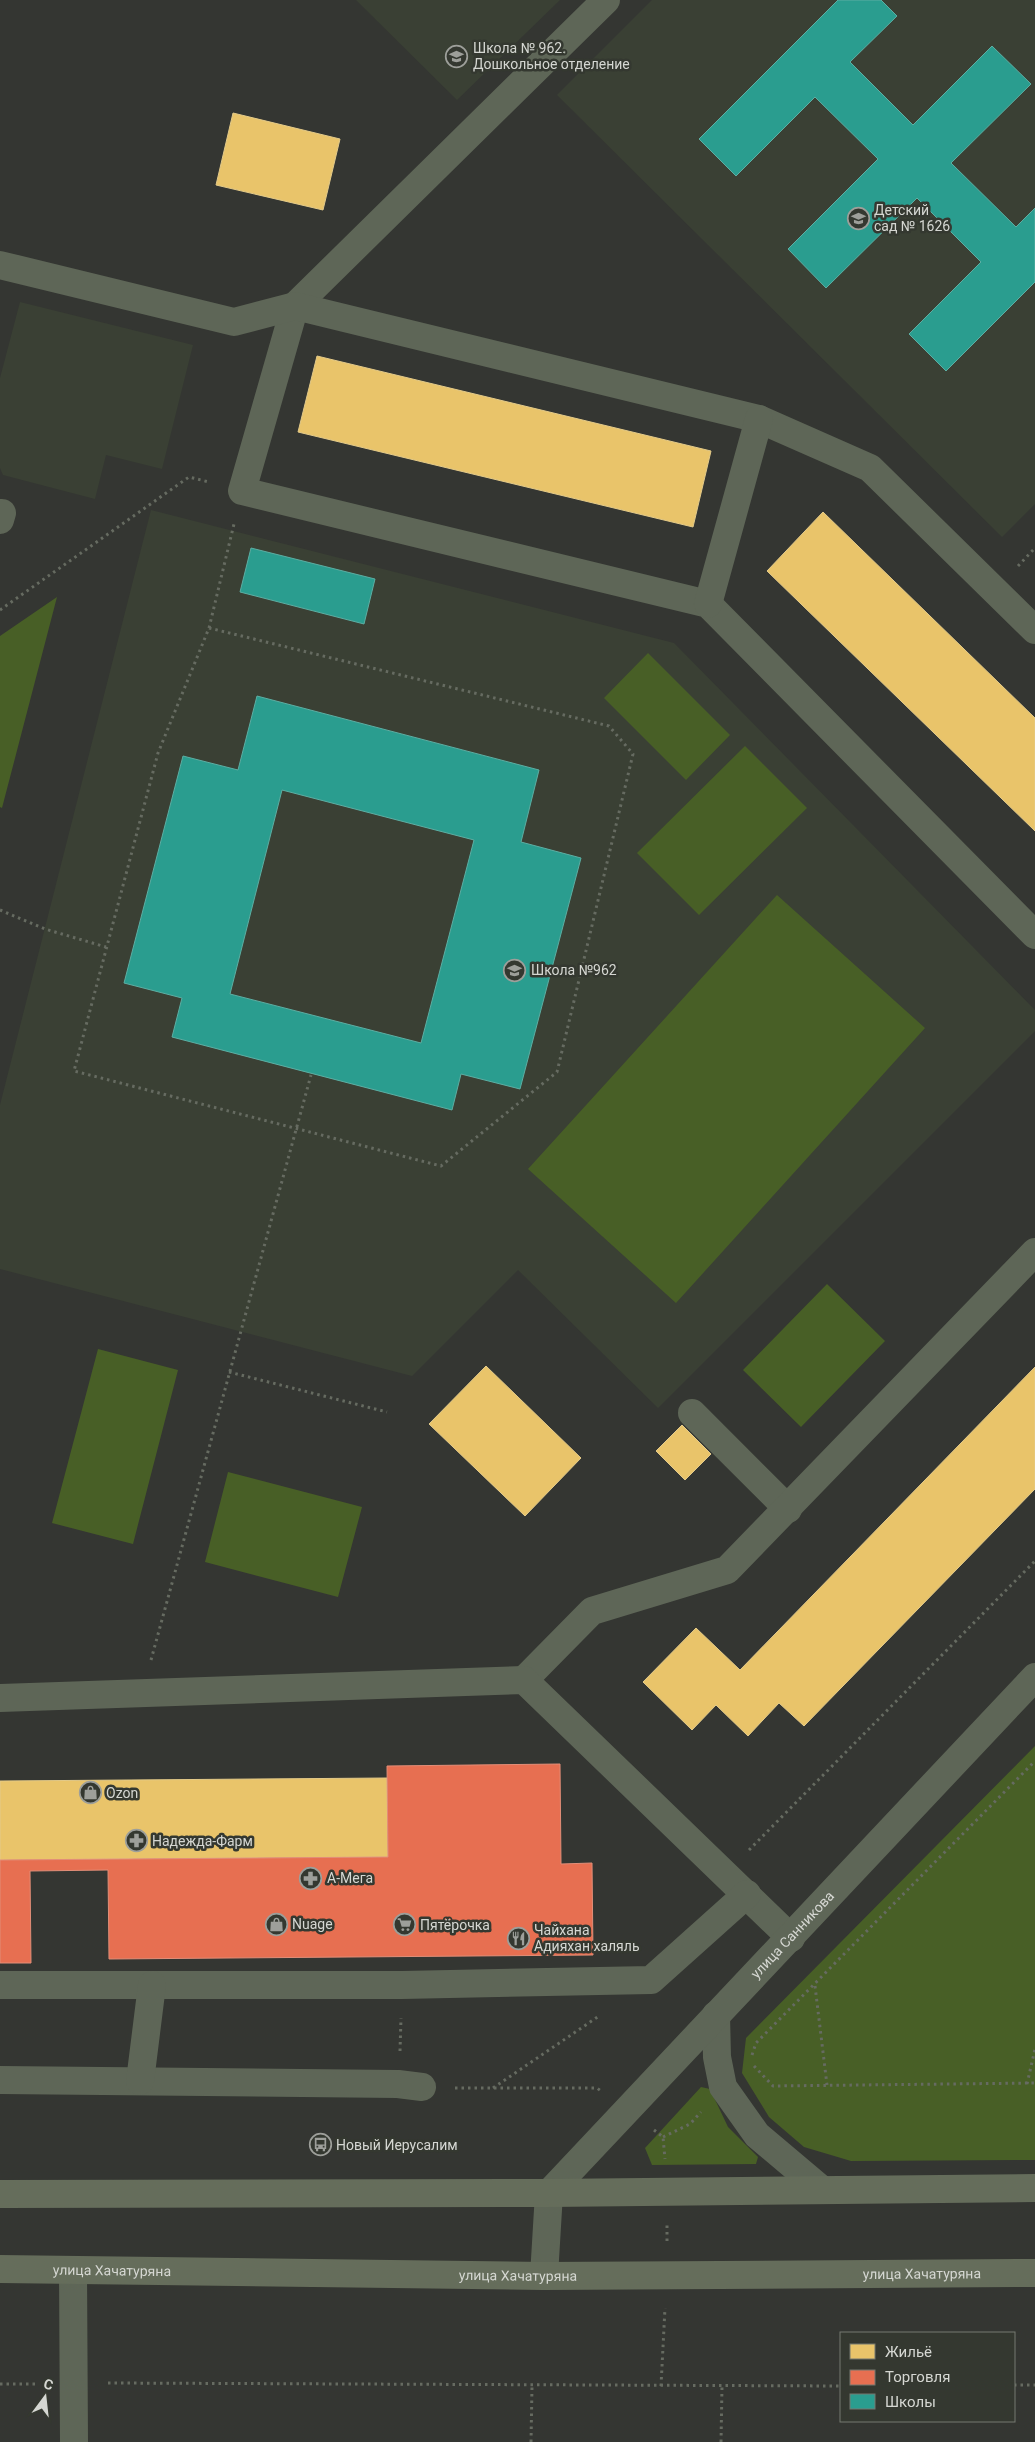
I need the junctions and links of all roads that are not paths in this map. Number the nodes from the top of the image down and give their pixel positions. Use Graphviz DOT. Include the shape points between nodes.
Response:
graph roads {
  1 [pos="606,0"];
  2 [pos="0,265"];
  3 [pos="295,306"];
  4 [pos="760,419"];
  5 [pos="708,604"];
  6 [pos="1035,630"];
  7 [pos="1035,935"];
  8 [pos="1035,1252"];
  9 [pos="692,1413"];
  10 [pos="788,1509"];
  11 [pos="1035,1677"];
  12 [pos="524,1680"];
  13 [pos="0,1698"];
  14 [pos="747,1894"];
  15 [pos="791,1938"];
  16 [pos="152,1984"];
  17 [pos="0,1985"];
  18 [pos="716,2015"];
  19 [pos="0,2080"];
  20 [pos="140,2080"];
  21 [pos="410,2086"];
  22 [pos="1035,2188"];
  23 [pos="821,2189"];
  24 [pos="550,2193"];
  25 [pos="0,2194"];
  26 [pos="0,2269"];
  27 [pos="73,2270"];
  28 [pos="1035,2273"];
  29 [pos="544,2276"];
  30 [pos="74,2442"];
  1 -- 3 [label="street"];
  2 -- 3 [label="street" via="234,322"];
  3 -- 4 [label="street"];
  3 -- 5 [label="street" via="242,491"];
  4 -- 5 [label="street"];
  4 -- 6 [label="street" via="870,468"];
  5 -- 7 [label="street"];
  8 -- 10 [label="street"];
  9 -- 10 [label="street"];
  10 -- 12 [label="street" via="727,1570 592,1611"];
  11 -- 15 [label="street, улица Санникова"];
  12 -- 13 [label="street"];
  12 -- 14 [label="street"];
  14 -- 15 [label="street"];
  14 -- 16 [label="street" via="652,1980 402,1985"];
  15 -- 18 [label="street, улица Санникова"];
  16 -- 17 [label="street"];
  16 -- 20 [label="street"];
  18 -- 23 [label="street" via="717,2057 723,2087 757,2136"];
  18 -- 24 [label="street, улица Санникова"];
  19 -- 20 [label="street"];
  20 -- 21 [label="street"];
  22 -- 23 [label="main road"];
  23 -- 24 [label="main road"];
  24 -- 25 [label="main road"];
  24 -- 29 [label="street"];
  26 -- 27 [label="main road, улица Хачатуряна"];
  27 -- 29 [label="main road, улица Хачатуряна"];
  27 -- 30 [label="street"];
  28 -- 29 [label="main road, улица Хачатуряна"];
}
